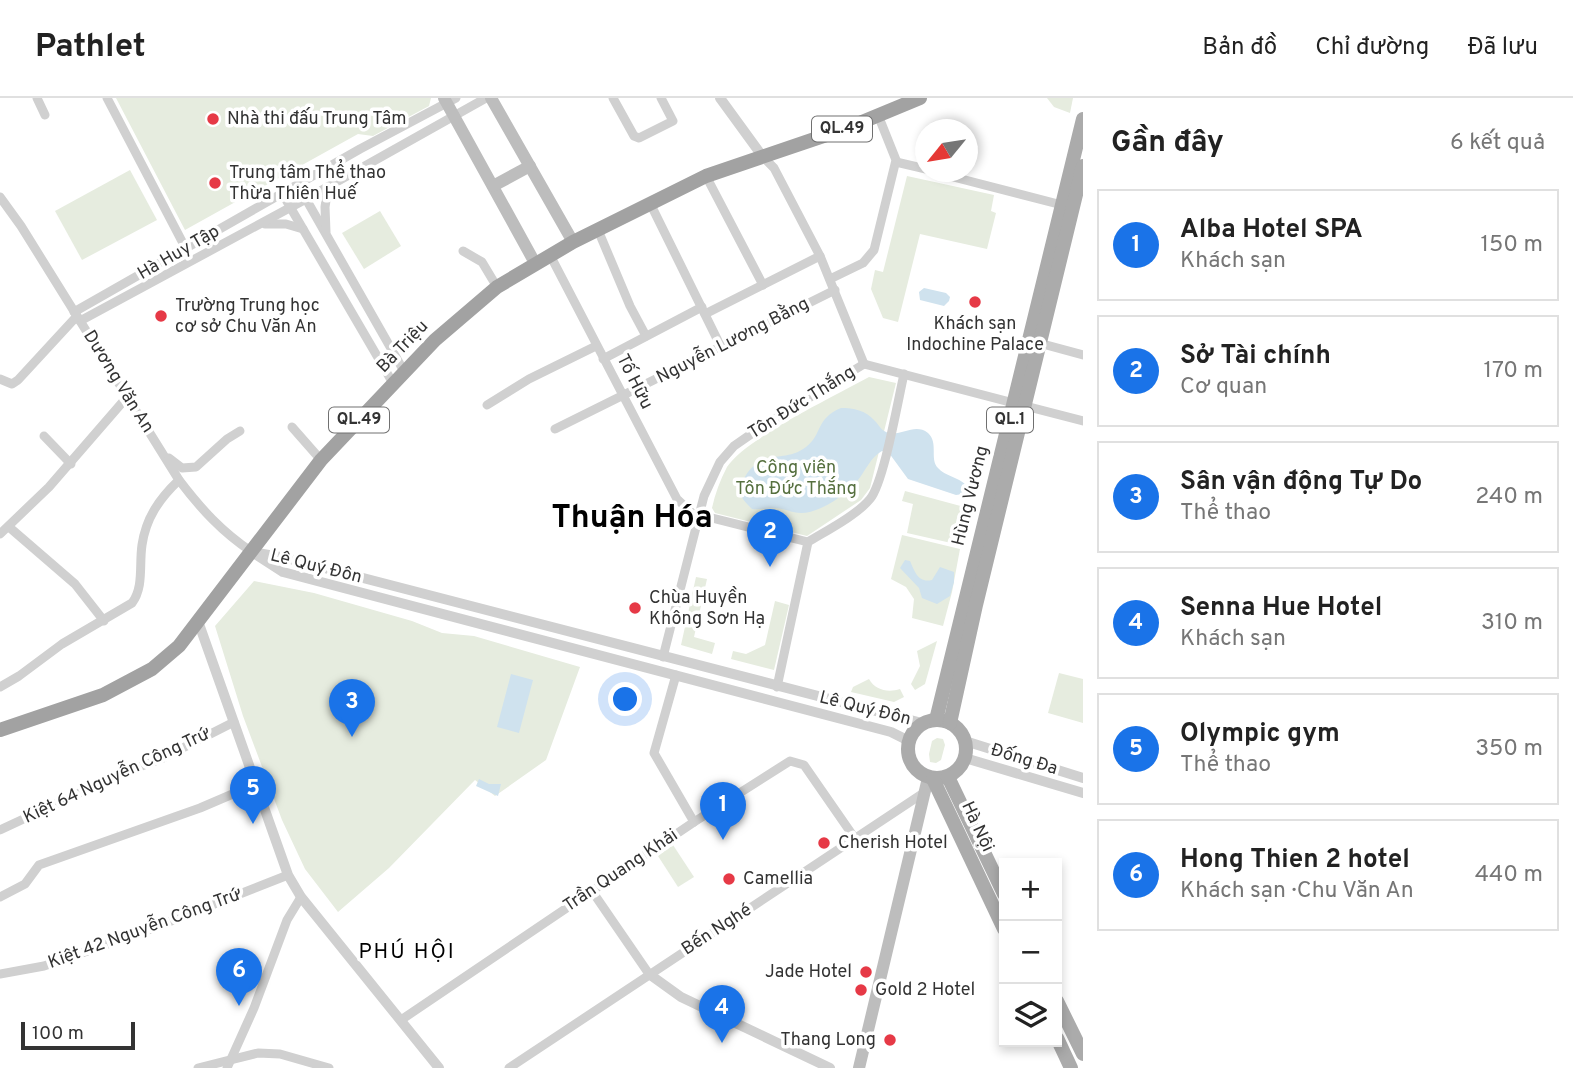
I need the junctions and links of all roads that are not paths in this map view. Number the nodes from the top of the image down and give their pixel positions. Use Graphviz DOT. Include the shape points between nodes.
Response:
graph roads {
  1 [pos="37,98"];
  2 [pos="107,98"];
  3 [pos="489,98"];
  4 [pos="613,98"];
  5 [pos="661,98"];
  6 [pos="720,98"];
  7 [pos="920,98"];
  8 [pos="449,100"];
  9 [pos="45,115"];
  10 [pos="454,115"];
  11 [pos="878,116"];
  12 [pos="1083,119"];
  13 [pos="763,157"];
  14 [pos="896,162"];
  15 [pos="530,166"];
  16 [pos="915,166"];
  17 [pos="1083,166"];
  18 [pos="706,176"];
  19 [pos="973,182"];
  20 [pos="298,185"];
  21 [pos="493,186"];
  22 [pos="328,187"];
  23 [pos="282,193"];
  24 [pos="0,197"];
  25 [pos="306,199"];
  26 [pos="650,203"];
  27 [pos="1062,205"];
  28 [pos="291,207"];
  29 [pos="260,224"];
  30 [pos="304,229"];
  31 [pos="218,230"];
  32 [pos="598,230"];
  33 [pos="326,237"];
  34 [pos="573,242"];
  35 [pos="224,244"];
  36 [pos="186,249"];
  37 [pos="463,251"];
  38 [pos="550,255"];
  39 [pos="820,256"];
  40 [pos="535,263"];
  41 [pos="144,272"];
  42 [pos="830,279"];
  43 [pos="150,283"];
  44 [pos="763,285"];
  45 [pos="497,287"];
  46 [pos="835,290"];
  47 [pos="703,311"];
  48 [pos="77,316"];
  49 [pos="646,336"];
  50 [pos="1039,343"];
  51 [pos="596,346"];
  52 [pos="721,347"];
  53 [pos="1083,355"];
  54 [pos="603,359"];
  55 [pos="864,365"];
  56 [pos="405,373"];
  57 [pos="904,374"];
  58 [pos="0,379"];
  59 [pos="394,385"];
  60 [pos="127,397"];
  61 [pos="622,397"];
  62 [pos="486,405"];
  63 [pos="1019,405"];
  64 [pos="1083,421"];
  65 [pos="292,428"];
  66 [pos="555,429"];
  67 [pos="240,431"];
  68 [pos="44,436"];
  69 [pos="158,447"];
  70 [pos="321,460"];
  71 [pos="71,464"];
  72 [pos="179,480"];
  73 [pos="699,515"];
  74 [pos="9,527"];
  75 [pos="0,534"];
  76 [pos="808,542"];
  77 [pos="252,552"];
  78 [pos="447,600"];
  79 [pos="444,615"];
  80 [pos="104,621"];
  81 [pos="199,624"];
  82 [pos="663,657"];
  83 [pos="660,671"];
  84 [pos="676,675"];
  85 [pos="0,687"];
  86 [pos="777,687"];
  87 [pos="837,702"];
  88 [pos="833,717"];
  89 [pos="234,722"];
  90 [pos="936,722"];
  91 [pos="0,730"];
  92 [pos="909,741"];
  93 [pos="965,741"];
  94 [pos="965,758"];
  95 [pos="948,777"];
  96 [pos="1083,778"];
  97 [pos="929,783"];
  98 [pos="256,784"];
  99 [pos="1083,793"];
  100 [pos="694,822"];
  101 [pos="0,830"];
  102 [pos="856,839"];
  103 [pos="288,875"];
  104 [pos="999,884"];
  105 [pos="592,891"];
  106 [pos="0,897"];
  107 [pos="301,897"];
  108 [pos="1000,921"];
  109 [pos="0,974"];
  110 [pos="649,974"];
  111 [pos="1062,1011"];
  112 [pos="401,1020"];
  113 [pos="1061,1047"];
  114 [pos="1083,1054"];
  115 [pos="229,1063"];
  116 [pos="198,1068"];
  117 [pos="329,1068"];
  118 [pos="439,1068"];
  119 [pos="509,1068"];
  120 [pos="830,1068"];
  121 [pos="859,1068"];
  122 [pos="1071,1068"];
  1 -- 9 [label="street"];
  2 -- 36 [label="street"];
  3 -- 10 [label="street, Hà Huy Tập"];
  3 -- 15 [label="main road"];
  4 -- 5 [label="street" via="639,138 673,121"];
  6 -- 13 [label="street"];
  7 -- 11 [label="highway, Bà Triệu / QL.49"];
  8 -- 10 [label="main road"];
  8 -- 20 [label="street, Hà Huy Tập"];
  10 -- 21 [label="main road"];
  10 -- 22 [label="street, Hà Huy Tập"];
  11 -- 13 [label="highway, Bà Triệu / QL.49"];
  11 -- 14 [label="street"];
  12 -- 27 [label="main road, Hùng Vương / QL.1"];
  13 -- 18 [label="highway, Bà Triệu / QL.49"];
  13 -- 39 [label="street, Tôn Đức Thắng" via="774,168"];
  14 -- 16 [label="street"];
  14 -- 42 [label="street" via="874,250 863,263"];
  15 -- 21 [label="main road"];
  15 -- 34 [label="main road"];
  17 -- 50 [label="main road, Hùng Vương / QL.1"];
  18 -- 26 [label="highway, Bà Triệu / QL.49"];
  18 -- 44 [label="street"];
  19 -- 27 [label="street"];
  20 -- 23 [label="street, Hà Huy Tập"];
  20 -- 25 [label="street"];
  21 -- 40 [label="main road"];
  22 -- 25 [label="street, Hà Huy Tập"];
  22 -- 33 [label="street"];
  23 -- 28 [label="street"];
  23 -- 31 [label="street, Hà Huy Tập"];
  24 -- 48 [label="street, Dương Văn An"];
  25 -- 28 [label="street, Hà Huy Tập"];
  25 -- 33 [label="street"];
  26 -- 32 [label="highway, Bà Triệu / QL.49"];
  26 -- 47 [label="street"];
  27 -- 63 [label="main road, Hùng Vương / QL.1"];
  28 -- 29 [label="street, Hà Huy Tập"];
  28 -- 30 [label="street"];
  29 -- 30 [label="street"];
  29 -- 35 [label="street, Hà Huy Tập"];
  30 -- 59 [label="street"];
  31 -- 35 [label="street"];
  31 -- 36 [label="street, Hà Huy Tập"];
  32 -- 34 [label="highway, Bà Triệu / QL.49"];
  32 -- 49 [label="street"];
  33 -- 56 [label="street"];
  34 -- 38 [label="highway, Bà Triệu / QL.49"];
  35 -- 43 [label="street, Hà Huy Tập"];
  36 -- 41 [label="street, Hà Huy Tập"];
  37 -- 45 [label="street" via="482,262"];
  38 -- 40 [label="highway, Bà Triệu / QL.49"];
  38 -- 51 [label="street, Tố Hữu"];
  39 -- 42 [label="street, Tôn Đức Thắng"];
  39 -- 44 [label="street"];
  40 -- 45 [label="highway, Bà Triệu / QL.49"];
  41 -- 43 [label="street"];
  41 -- 48 [label="street, Hà Huy Tập"];
  42 -- 46 [label="street, Tôn Đức Thắng"];
  43 -- 48 [label="street, Hà Huy Tập"];
  44 -- 47 [label="street"];
  45 -- 56 [label="highway, Bà Triệu / QL.49" via="452,324"];
  46 -- 52 [label="street, Nguyễn Lương Bằng"];
  46 -- 55 [label="street, Tôn Đức Thắng"];
  47 -- 49 [label="street"];
  47 -- 52 [label="street"];
  48 -- 58 [label="street" via="18,380 12,384"];
  48 -- 60 [label="street, Dương Văn An"];
  49 -- 54 [label="street"];
  50 -- 53 [label="street"];
  50 -- 63 [label="main road, Hùng Vương / QL.1"];
  51 -- 54 [label="street, Tố Hữu"];
  51 -- 62 [label="street"];
  52 -- 61 [label="street, Nguyễn Lương Bằng"];
  54 -- 61 [label="street, Tố Hữu"];
  55 -- 57 [label="street"];
  55 -- 73 [label="street, Tôn Đức Thắng" via="734,446 708,484"];
  56 -- 59 [label="highway, Bà Triệu / QL.49"];
  57 -- 63 [label="street"];
  57 -- 76 [label="street" via="878,483 868,501"];
  59 -- 70 [label="highway, Bà Triệu / QL.49"];
  60 -- 69 [label="street, Dương Văn An"];
  60 -- 71 [label="street"];
  61 -- 66 [label="street, Nguyễn Lương Bằng"];
  61 -- 73 [label="street, Tố Hữu" via="680,504"];
  63 -- 64 [label="street"];
  63 -- 90 [label="main road, Hùng Vương / QL.1"];
  65 -- 70 [label="street"];
  67 -- 69 [label="street" via="196,467 182,468"];
  68 -- 71 [label="street"];
  69 -- 72 [label="street, Dương Văn An"];
  70 -- 77 [label="highway, Bà Triệu / QL.49"];
  71 -- 74 [label="street"];
  72 -- 77 [label="street, Dương Văn An" via="203,512"];
  72 -- 80 [label="street" via="151,513 142,544 139,593"];
  73 -- 76 [label="street"];
  73 -- 82 [label="street, Tôn Đức Thắng"];
  74 -- 75 [label="street"];
  74 -- 80 [label="street" via="75,584"];
  76 -- 86 [label="street"];
  77 -- 78 [label="street, Lê Quý Đôn"];
  77 -- 79 [label="street, Lê Quý Đôn" via="283,572"];
  77 -- 81 [label="highway, Bà Triệu / QL.49"];
  78 -- 79 [label="street"];
  78 -- 82 [label="street, Lê Quý Đôn"];
  79 -- 83 [label="street, Lê Quý Đôn"];
  80 -- 85 [label="street"];
  81 -- 89 [label="street"];
  81 -- 91 [label="highway, Bà Triệu / QL.49" via="180,646 133,681"];
  82 -- 83 [label="street"];
  82 -- 86 [label="street, Lê Quý Đôn"];
  83 -- 84 [label="street, Lê Quý Đôn"];
  84 -- 88 [label="street, Lê Quý Đôn"];
  84 -- 100 [label="street" via="654,753"];
  86 -- 87 [label="street, Lê Quý Đôn"];
  87 -- 88 [label="street"];
  87 -- 90 [label="street, Lê Quý Đôn"];
  88 -- 92 [label="street, Lê Quý Đôn"];
  89 -- 98 [label="street"];
  89 -- 101 [label="street, Kiệt 64 Nguyễn Công Trứ"];
  90 -- 92 [label="main road, QL.1" via="912,734"];
  90 -- 93 [label="main road" via="962,734"];
  92 -- 97 [label="main road" via="911,763"];
  93 -- 94 [label="main road"];
  93 -- 96 [label="street, Đống Đa"];
  94 -- 95 [label="main road"];
  94 -- 99 [label="street, Đống Đa"];
  95 -- 97 [label="main road"];
  95 -- 104 [label="main road, Hà Nội"];
  97 -- 102 [label="street, Bến Nghé"];
  97 -- 108 [label="main road, Hà Nội"];
  97 -- 121 [label="main road"];
  98 -- 103 [label="street"];
  98 -- 106 [label="street" via="39,865 25,884"];
  100 -- 102 [label="street, Trần Quang Khải" via="790,761 804,765"];
  100 -- 105 [label="street, Trần Quang Khải"];
  102 -- 110 [label="street, Bến Nghé"];
  103 -- 107 [label="street"];
  103 -- 109 [label="street, Kiệt 42 Nguyễn Công Trứ" via="144,932 44,966"];
  105 -- 110 [label="street"];
  105 -- 112 [label="street, Trần Quang Khải"];
  107 -- 112 [label="street"];
  107 -- 115 [label="street" via="287,920"];
  110 -- 119 [label="street, Bến Nghé"];
  110 -- 120 [label="street" via="681,997"];
  111 -- 114 [label="main road"];
  112 -- 118 [label="street"];
  113 -- 122 [label="main road"];
  115 -- 116 [label="street"];
  115 -- 117 [label="street" via="258,1052"];
}
